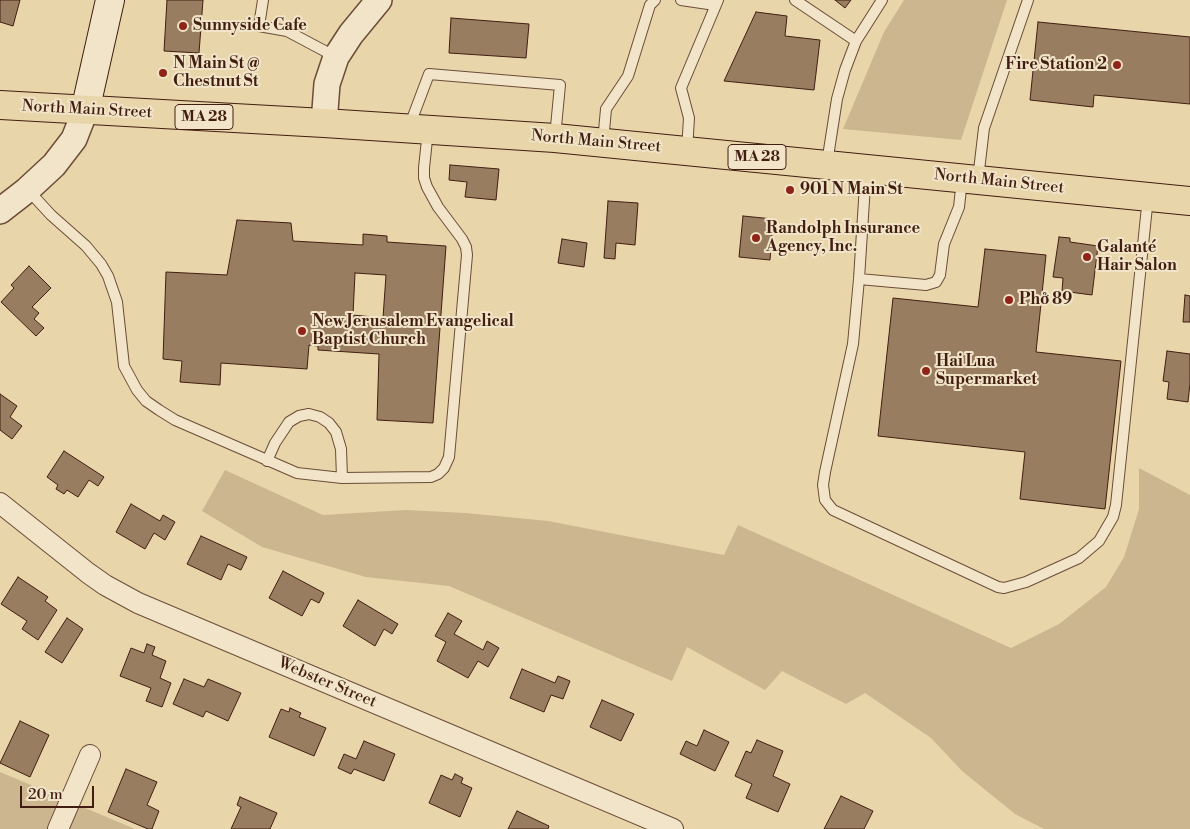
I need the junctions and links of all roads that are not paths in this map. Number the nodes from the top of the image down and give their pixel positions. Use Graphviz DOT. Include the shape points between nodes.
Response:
graph roads {
  1 [pos="110,0"];
  2 [pos="263,0"];
  3 [pos="379,0"];
  4 [pos="655,0"];
  5 [pos="681,0"];
  6 [pos="795,0"];
  7 [pos="882,0"];
  8 [pos="1028,0"];
  9 [pos="716,3"];
  10 [pos="856,41"];
  11 [pos="336,57"];
  12 [pos="0,105"];
  13 [pos="85,111"];
  14 [pos="324,122"];
  15 [pos="419,128"];
  16 [pos="555,138"];
  17 [pos="602,142"];
  18 [pos="687,150"];
  19 [pos="827,164"];
  20 [pos="866,168"];
  21 [pos="970,179"];
  22 [pos="27,190"];
  23 [pos="1148,197"];
  24 [pos="1190,201"];
  25 [pos="0,211"];
  26 [pos="859,280"];
  27 [pos="267,461"];
  28 [pos="342,478"];
  29 [pos="0,503"];
  30 [pos="90,755"];
  31 [pos="58,829"];
  32 [pos="673,829"];
  1 -- 13 [label="main road"];
  2 -- 11 [label="lane" via="259,26 287,30"];
  3 -- 11 [label="street" via="350,34"];
  4 -- 17 [label="lane" via="650,5 628,76 606,109"];
  5 -- 9 [label="lane"];
  6 -- 10 [label="lane"];
  7 -- 10 [label="lane"];
  8 -- 21 [label="lane"];
  9 -- 18 [label="lane" via="681,88 689,118"];
  10 -- 19 [label="lane" via="837,99"];
  11 -- 14 [label="street" via="327,84"];
  12 -- 13 [label="main road, North Main Street / MA 28"];
  13 -- 14 [label="main road, North Main Street / MA 28"];
  13 -- 22 [label="street" via="66,150"];
  14 -- 15 [label="main road, North Main Street / MA 28"];
  15 -- 16 [label="main road, North Main Street / MA 28"];
  15 -- 16 [label="lane" via="429,74 560,85"];
  15 -- 28 [label="lane" via="427,187 462,239 467,255 449,457 444,468 431,477"];
  16 -- 17 [label="main road, North Main Street / MA 28"];
  17 -- 18 [label="main road, North Main Street / MA 28"];
  18 -- 19 [label="main road, North Main Street / MA 28"];
  19 -- 20 [label="main road, North Main Street / MA 28"];
  20 -- 21 [label="main road, North Main Street / MA 28"];
  20 -- 26 [label="lane"];
  21 -- 23 [label="main road, North Main Street / MA 28"];
  21 -- 26 [label="lane" via="944,244 936,282 926,286"];
  22 -- 25 [label="street"];
  22 -- 27 [label="lane" via="86,246 108,276 120,318 124,366 146,401 175,420"];
  23 -- 24 [label="main road, North Main Street / MA 28"];
  23 -- 26 [label="lane" via="1113,517 1099,541 1079,558 1026,582 1004,588 990,583 833,510 825,500 823,485 853,344"];
  27 -- 28 [label="lane" via="297,473"];
  27 -- 28 [label="lane" via="289,422 309,414 329,423 336,432 341,449"];
  29 -- 32 [label="street, Webster Street" via="121,595"];
  30 -- 31 [label="street"];
}
